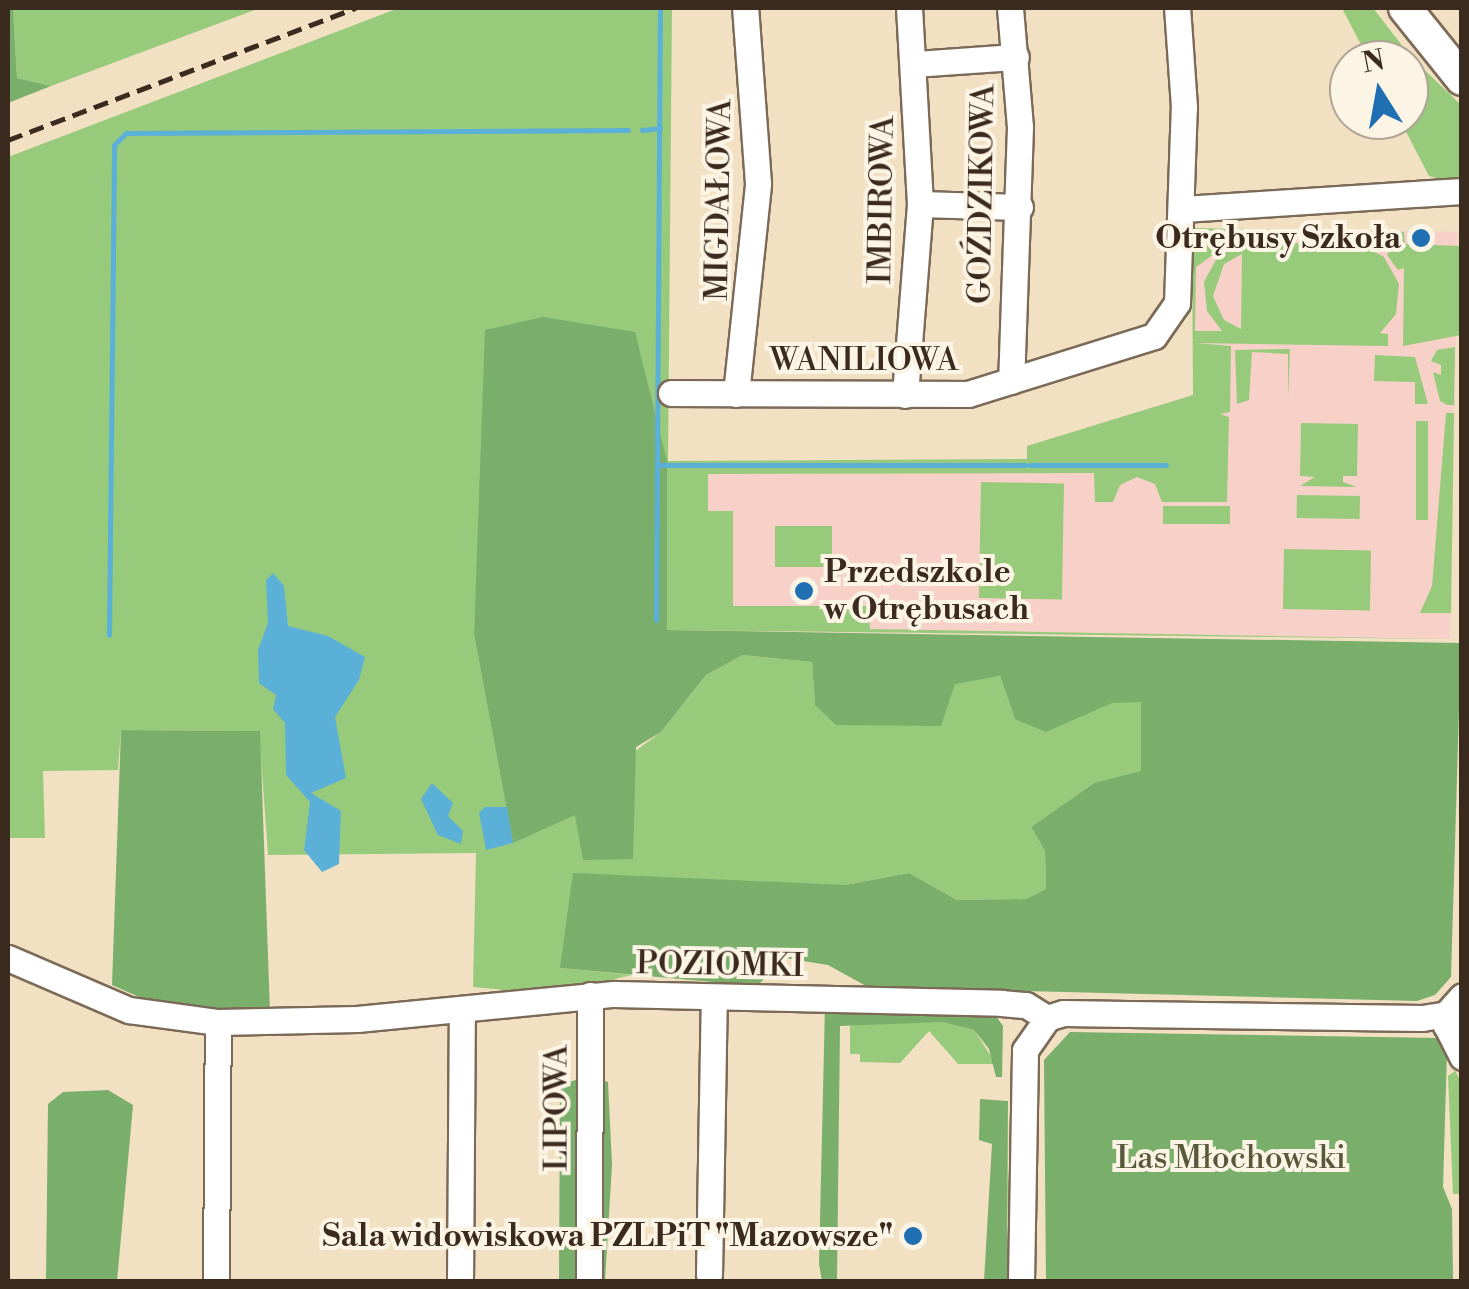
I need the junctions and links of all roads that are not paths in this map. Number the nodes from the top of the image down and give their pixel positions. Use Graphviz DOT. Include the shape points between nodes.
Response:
graph roads {
  1 [pos="745,8"];
  2 [pos="908,8"];
  3 [pos="1010,8"];
  4 [pos="1177,8"];
  5 [pos="1405,8"];
  6 [pos="1016,57"];
  7 [pos="915,64"];
  8 [pos="1462,79"];
  9 [pos="1462,191"];
  10 [pos="920,204"];
  11 [pos="1020,207"];
  12 [pos="1182,209"];
  13 [pos="1012,382"];
  14 [pos="671,394"];
  15 [pos="736,394"];
  16 [pos="904,394"];
  17 [pos="8,958"];
  18 [pos="590,995"];
  19 [pos="714,998"];
  20 [pos="462,1008"];
  21 [pos="1453,1010"];
  22 [pos="1047,1018"];
  23 [pos="218,1022"];
  24 [pos="1462,1057"];
  25 [pos="708,1275"];
  26 [pos="216,1282"];
  27 [pos="460,1282"];
  28 [pos="588,1282"];
  29 [pos="1021,1282"];
  1 -- 15 [label="street, MIGDAŁOWA" via="758,184"];
  2 -- 7 [label="street, IMBIROWA"];
  3 -- 6 [label="street, GOŹDZIKOWA"];
  4 -- 12 [label="street, WANILIOWA"];
  5 -- 8 [label="main road"];
  6 -- 7 [label="street"];
  6 -- 11 [label="street, GOŹDZIKOWA"];
  7 -- 10 [label="street, IMBIROWA"];
  9 -- 12 [label="street"];
  10 -- 11 [label="street"];
  10 -- 16 [label="street, IMBIROWA"];
  11 -- 13 [label="street, GOŹDZIKOWA"];
  12 -- 13 [label="street, WANILIOWA" via="1177,303 1161,330"];
  13 -- 16 [label="street, WANILIOWA" via="968,394"];
  14 -- 15 [label="street, WANILIOWA"];
  15 -- 16 [label="street, WANILIOWA"];
  17 -- 23 [label="street, POZIOMKI" via="129,1010"];
  18 -- 19 [label="street, POZIOMKI"];
  18 -- 20 [label="street, POZIOMKI"];
  18 -- 28 [label="street, LIPOWA"];
  19 -- 22 [label="street, POZIOMKI" via="1012,1004"];
  19 -- 25 [label="street"];
  20 -- 23 [label="street, POZIOMKI"];
  20 -- 27 [label="street"];
  21 -- 22 [label="street, POZIOMKI"];
  21 -- 24 [label="street" via="1447,1032"];
  22 -- 29 [label="street" via="1026,1050"];
  23 -- 26 [label="street"];
}
